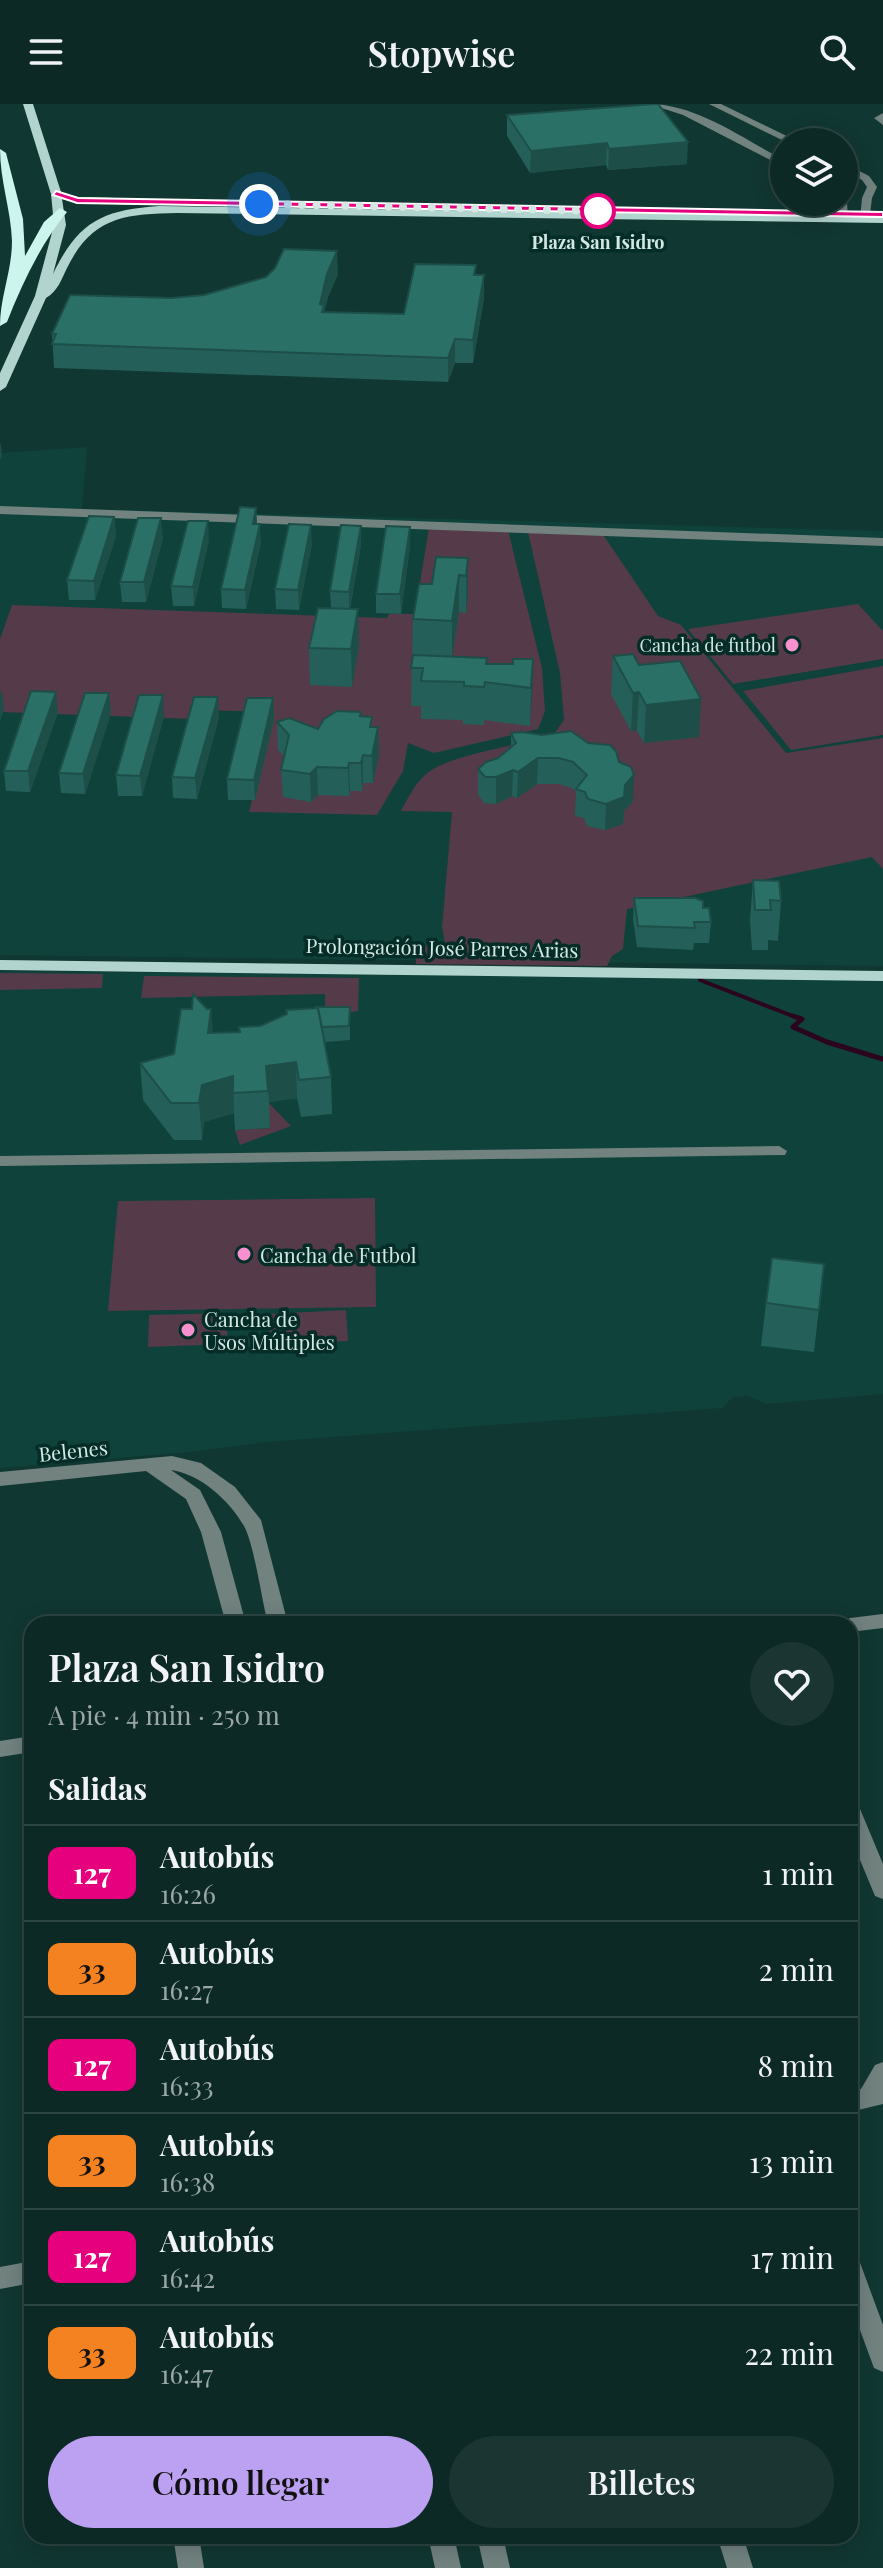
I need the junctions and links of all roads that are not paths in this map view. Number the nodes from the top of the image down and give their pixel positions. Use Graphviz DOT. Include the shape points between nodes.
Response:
graph roads {
  1 [pos="28,104"];
  2 [pos="654,104"];
  3 [pos="719,104"];
  4 [pos="686,113"];
  5 [pos="770,130"];
  6 [pos="0,153"];
  7 [pos="770,157"];
  8 [pos="858,175"];
  9 [pos="56,194"];
  10 [pos="60,212"];
  11 [pos="474,212"];
  12 [pos="770,212"];
  13 [pos="770,212"];
  14 [pos="858,215"];
  15 [pos="865,217"];
  16 [pos="883,217"];
  17 [pos="12,295"];
  18 [pos="41,296"];
  19 [pos="0,322"];
  20 [pos="26,328"];
  21 [pos="0,353"];
  22 [pos="0,387"];
  23 [pos="0,510"];
  24 [pos="883,542"];
  25 [pos="0,965"];
  26 [pos="883,976"];
  27 [pos="779,1151"];
  28 [pos="0,1161"];
  29 [pos="149,1464"];
  30 [pos="0,1479"];
  31 [pos="234,1616"];
  32 [pos="276,1616"];
  33 [pos="883,1621"];
  34 [pos="858,1624"];
  35 [pos="24,1745"];
  36 [pos="0,1749"];
  37 [pos="858,1829"];
  38 [pos="883,1890"];
  39 [pos="883,2072"];
  40 [pos="867,2097"];
  41 [pos="24,2274"];
  42 [pos="0,2278"];
  43 [pos="858,2290"];
  44 [pos="883,2360"];
  45 [pos="187,2544"];
  46 [pos="443,2544"];
  47 [pos="492,2544"];
  48 [pos="732,2544"];
  49 [pos="191,2568"];
  50 [pos="448,2568"];
  51 [pos="497,2568"];
  52 [pos="740,2568"];
  1 -- 9 [label="main road"];
  2 -- 4 [label="street"];
  3 -- 4 [label="street"];
  3 -- 5 [label="street"];
  4 -- 7 [label="street"];
  6 -- 17 [label="highway" via="21,233"];
  8 -- 15 [label="street" via="872,187"];
  9 -- 10 [label="main road"];
  9 -- 11 [label="main road" via="77,200"];
  10 -- 17 [label="highway"];
  10 -- 18 [label="main road"];
  11 -- 12 [label="main road"];
  11 -- 13 [label="main road"];
  11 -- 18 [label="main road" via="128,214 83,233 50,291"];
  14 -- 15 [label="main road"];
  15 -- 16 [label="main road"];
  17 -- 19 [label="highway"];
  18 -- 20 [label="main road"];
  20 -- 21 [label="main road"];
  20 -- 22 [label="main road"];
  23 -- 24 [label="street"];
  25 -- 26 [label="main road, Prolongación José Parres Arias"];
  27 -- 28 [label="street"];
  29 -- 30 [label="street, Belenes"];
  29 -- 31 [label="street" via="193,1495 211,1532"];
  29 -- 32 [label="street, Belenes" via="194,1468 228,1492 254,1525"];
  33 -- 34 [label="street"];
  35 -- 36 [label="street"];
  37 -- 38 [label="street"];
  39 -- 40 [label="street"];
  41 -- 42 [label="street"];
  43 -- 44 [label="street"];
  45 -- 49 [label="street"];
  46 -- 50 [label="street"];
  47 -- 51 [label="street"];
  48 -- 52 [label="street"];
}
